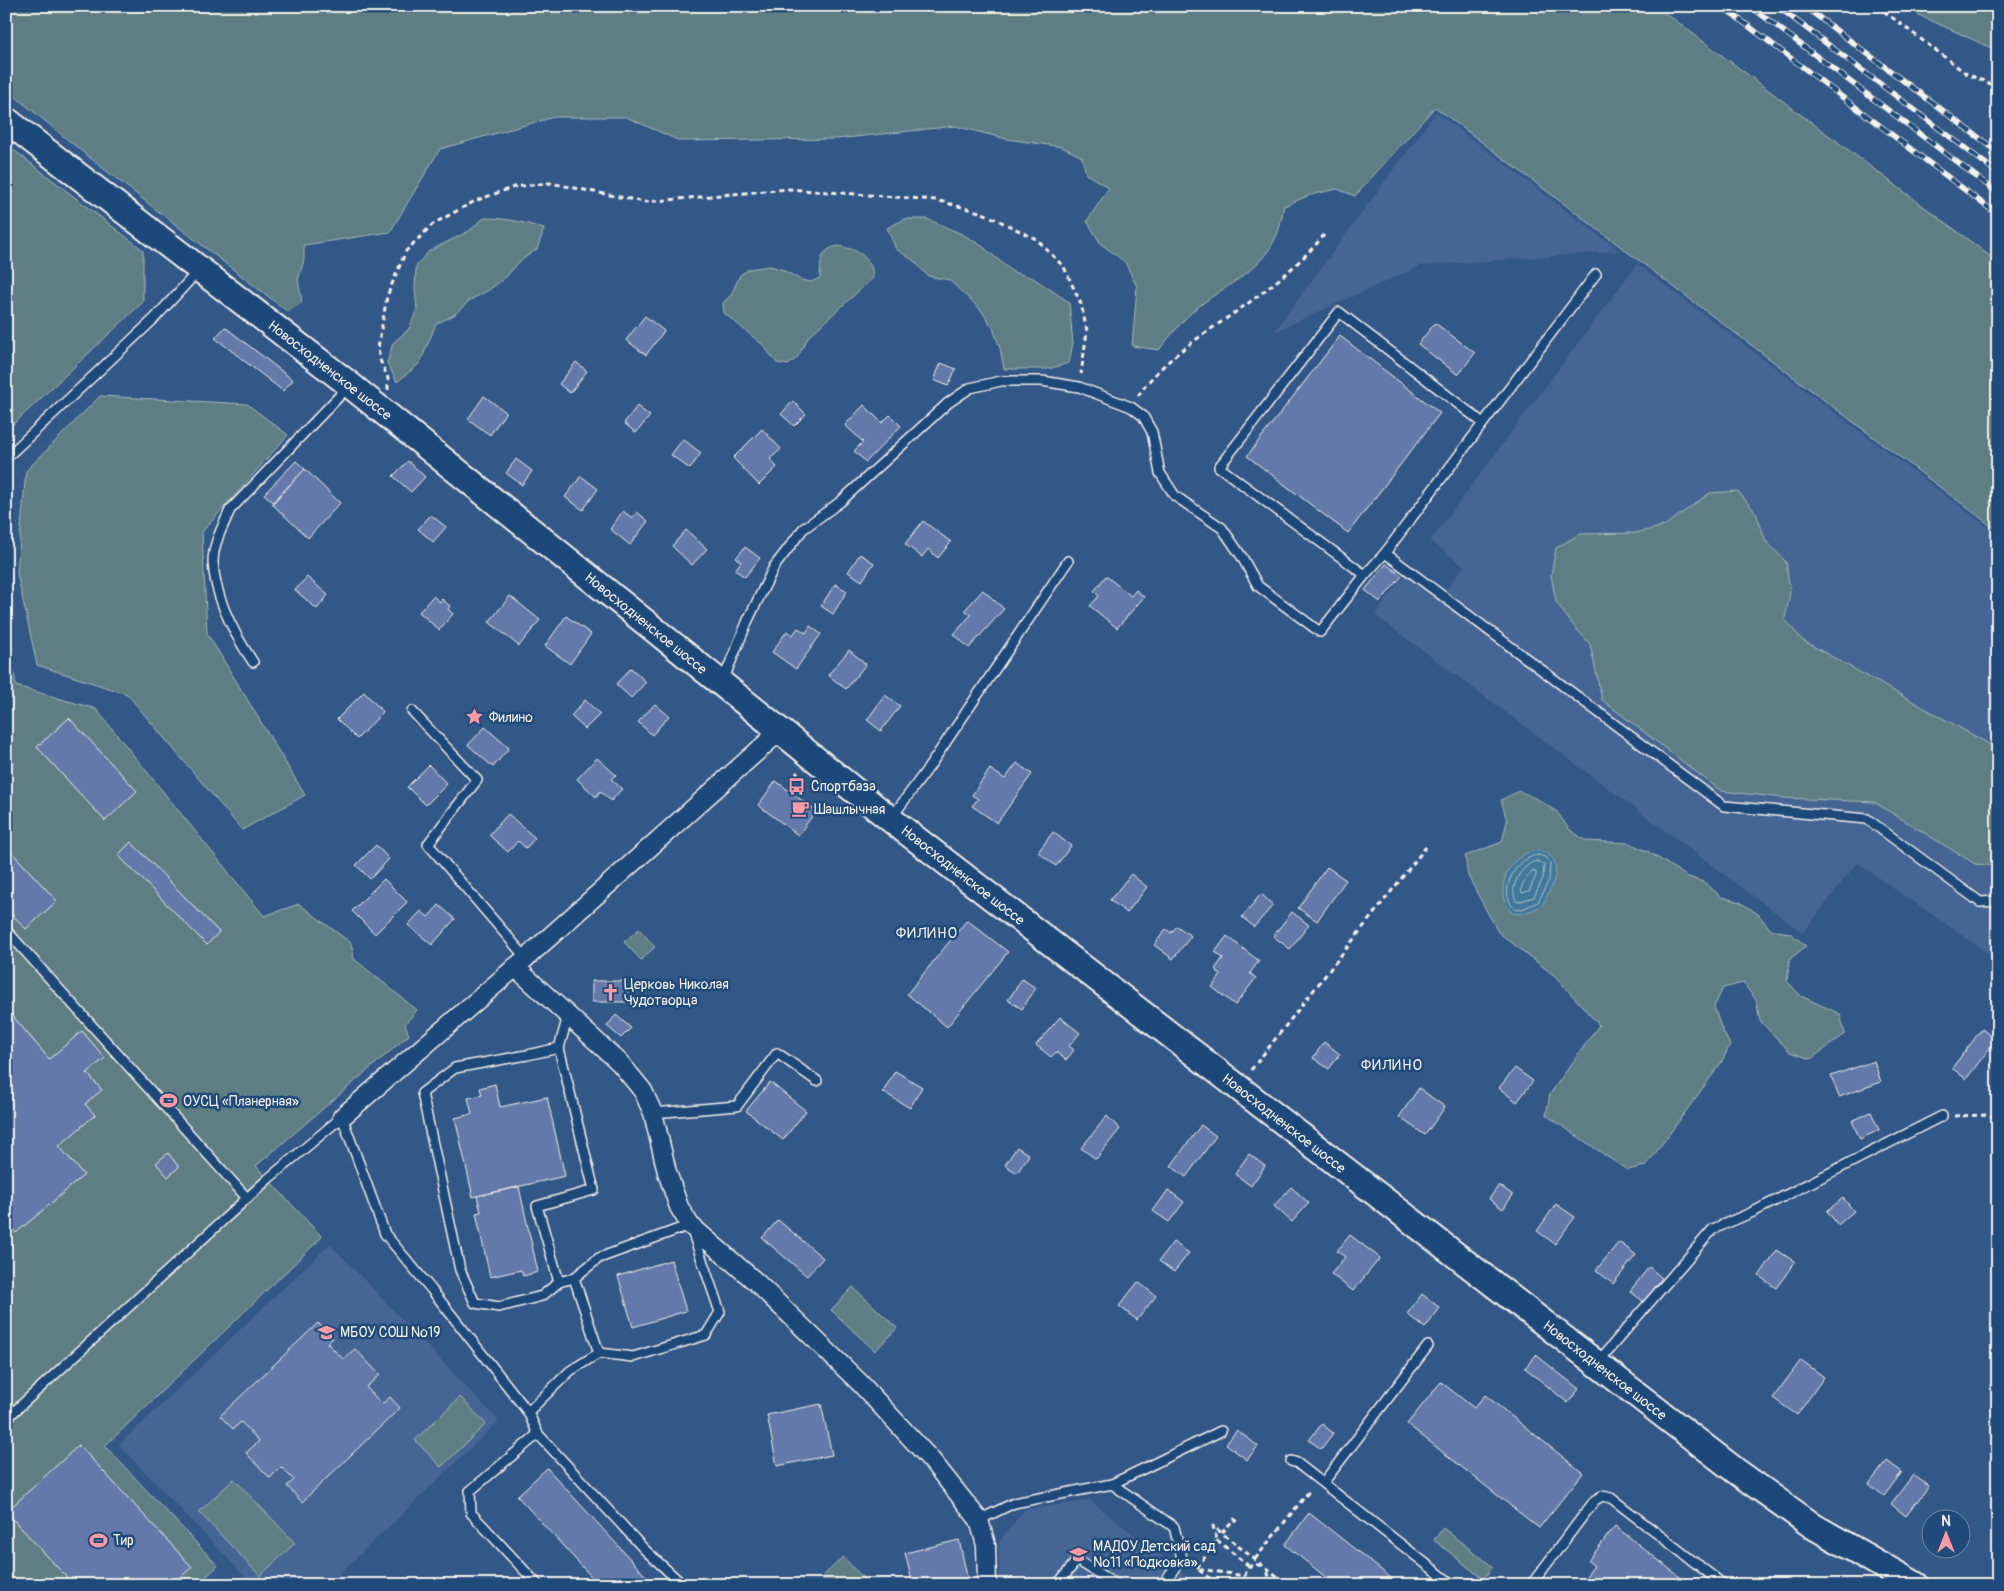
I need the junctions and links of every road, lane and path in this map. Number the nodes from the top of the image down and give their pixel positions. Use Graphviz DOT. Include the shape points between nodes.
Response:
graph roads {
  1 [pos="1877,6"];
  2 [pos="1998,87"];
  3 [pos="6,120"];
  4 [pos="1324,235"];
  5 [pos="200,269"];
  6 [pos="1596,274"];
  7 [pos="350,385"];
  8 [pos="1079,387"];
  9 [pos="377,407"];
  10 [pos="1131,407"];
  11 [pos="1483,423"];
  12 [pos="6,458"];
  13 [pos="1386,553"];
  14 [pos="1068,561"];
  15 [pos="1365,575"];
  16 [pos="253,662"];
  17 [pos="722,684"];
  18 [pos="412,711"];
  19 [pos="780,730"];
  20 [pos="798,771"];
  21 [pos="790,781"];
  22 [pos="890,819"];
  23 [pos="1426,847"];
  24 [pos="1998,901"];
  25 [pos="6,930"];
  26 [pos="520,963"];
  27 [pos="568,1016"];
  28 [pos="558,1048"];
  29 [pos="1246,1077"];
  30 [pos="817,1081"];
  31 [pos="653,1114"];
  32 [pos="1942,1116"];
  33 [pos="342,1117"];
  34 [pos="1998,1117"];
  35 [pos="247,1198"];
  36 [pos="690,1225"];
  37 [pos="574,1278"];
  38 [pos="559,1282"];
  39 [pos="1428,1346"];
  40 [pos="599,1353"];
  41 [pos="1596,1364"];
  42 [pos="528,1412"];
  43 [pos="6,1419"];
  44 [pos="1221,1431"];
  45 [pos="538,1434"];
  46 [pos="1290,1461"];
  47 [pos="1321,1481"];
  48 [pos="1112,1484"];
  49 [pos="979,1520"];
  50 [pos="1238,1522"];
  51 [pos="1222,1533"];
  52 [pos="1217,1540"];
  53 [pos="1182,1558"];
  54 [pos="1255,1559"];
  55 [pos="1250,1567"];
  56 [pos="1265,1567"];
  57 [pos="1198,1569"];
  58 [pos="1245,1576"];
  59 [pos="6,1582"];
  60 [pos="1267,1583"];
  61 [pos="9,1585"];
  62 [pos="538,1585"];
  63 [pos="683,1585"];
  64 [pos="987,1585"];
  65 [pos="1057,1585"];
  66 [pos="1117,1585"];
  67 [pos="1162,1585"];
  68 [pos="1218,1585"];
  69 [pos="1248,1585"];
  70 [pos="1273,1585"];
  71 [pos="1287,1585"];
  72 [pos="1453,1585"];
  73 [pos="1531,1585"];
  74 [pos="1724,1585"];
  75 [pos="1916,1585"];
  1 -- 2 [label="path" via="1967,74"];
  3 -- 5 [label="main road, Новосходненское шоссе"];
  4 -- 10 [label="path" via="1304,258 1259,295 1181,351 1148,381"];
  5 -- 7 [label="main road, Новосходненское шоссе"];
  5 -- 12 [label="lane" via="154,319"];
  6 -- 11 [label="lane"];
  7 -- 9 [label="main road, Новосходненское шоссе"];
  7 -- 16 [label="lane" via="230,510 218,536 213,561 219,592 236,637"];
  8 -- 9 [label="path" via="1087,331 1080,304 1064,267 1036,240 983,213 936,200 788,189 645,202 550,183 514,186 474,201 433,224 406,252 387,296 378,348 388,378 388,389"];
  8 -- 10 [label="lane"];
  8 -- 17 [label="lane" via="1042,381 1001,381 970,388 948,403 840,502 803,530 774,567"];
  9 -- 17 [label="main road, Новосходненское шоссе"];
  10 -- 15 [label="lane" via="1143,416 1152,432 1160,473 1175,496 1222,528 1258,586 1320,632"];
  11 -- 13 [label="lane"];
  11 -- 15 [label="lane" via="1339,312 1219,467"];
  13 -- 15 [label="lane"];
  13 -- 24 [label="lane" via="1724,806 1866,818 1980,902"];
  14 -- 22 [label="lane" via="929,767"];
  17 -- 19 [label="main road, Новосходненское шоссе"];
  18 -- 26 [label="lane" via="477,780 428,844"];
  19 -- 22 [label="main road, Новосходненское шоссе"];
  19 -- 26 [label="street"];
  20 -- 21 [label="path"];
  22 -- 41 [label="main road, Новосходненское шоссе"];
  23 -- 29 [label="path"];
  25 -- 35 [label="lane"];
  26 -- 27 [label="street"];
  26 -- 33 [label="street"];
  27 -- 28 [label="lane"];
  27 -- 31 [label="street" via="620,1063 643,1091"];
  28 -- 38 [label="lane" via="594,1190 537,1206"];
  28 -- 38 [label="lane" via="455,1068 422,1093 460,1270 475,1303 499,1307 542,1296"];
  30 -- 31 [label="lane" via="777,1053 737,1106"];
  31 -- 36 [label="street" via="667,1172 679,1207"];
  32 -- 34 [label="path"];
  32 -- 41 [label="lane" via="1713,1229"];
  33 -- 35 [label="lane"];
  33 -- 42 [label="lane" via="385,1234"];
  35 -- 43 [label="lane"];
  36 -- 37 [label="lane" via="599,1258"];
  36 -- 40 [label="lane" via="720,1312 706,1336 633,1357"];
  36 -- 49 [label="street" via="756,1282 860,1384 932,1461"];
  37 -- 38 [label="lane"];
  37 -- 40 [label="lane"];
  39 -- 47 [label="lane"];
  40 -- 42 [label="lane" via="570,1371"];
  41 -- 75 [label="main road, Новосходненское шоссе" via="1813,1526"];
  42 -- 45 [label="lane"];
  44 -- 48 [label="lane"];
  45 -- 62 [label="lane" via="470,1491 471,1513"];
  45 -- 63 [label="lane" via="644,1549"];
  46 -- 47 [label="lane"];
  47 -- 54 [label="path"];
  47 -- 72 [label="lane"];
  48 -- 49 [label="lane" via="1014,1503"];
  48 -- 53 [label="lane" via="1174,1527"];
  49 -- 64 [label="street" via="986,1545"];
  50 -- 51 [label="path" via="1234,1519"];
  51 -- 52 [label="path" via="1213,1526"];
  51 -- 54 [label="path"];
  52 -- 55 [label="path"];
  52 -- 57 [label="path"];
  53 -- 57 [label="path"];
  53 -- 67 [label="lane"];
  54 -- 56 [label="path"];
  55 -- 56 [label="path" via="1255,1564"];
  55 -- 58 [label="path"];
  56 -- 60 [label="path"];
  56 -- 71 [label="path"];
  57 -- 58 [label="path"];
  57 -- 68 [label="path"];
  58 -- 69 [label="path"];
  59 -- 61 [label="lane"];
  60 -- 70 [label="path"];
  65 -- 66 [label="lane" via="1077,1560"];
  73 -- 74 [label="lane" via="1595,1500 1602,1496 1611,1498"];
}
